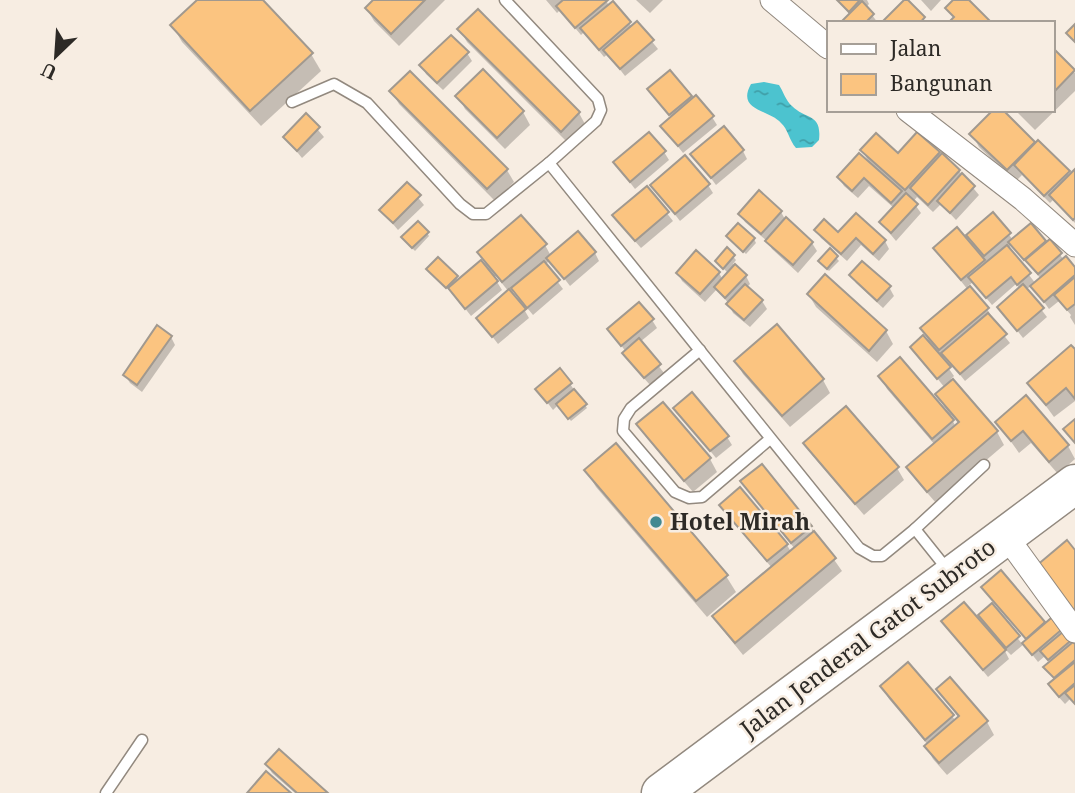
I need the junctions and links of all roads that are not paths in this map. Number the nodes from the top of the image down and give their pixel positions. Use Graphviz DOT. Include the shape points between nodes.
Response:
graph roads {
  1 [pos="505,0"];
  2 [pos="772,0"];
  3 [pos="827,46"];
  4 [pos="292,102"];
  5 [pos="911,112"];
  6 [pos="549,163"];
  7 [pos="1075,245"];
  8 [pos="700,350"];
  9 [pos="770,439"];
  10 [pos="984,465"];
  11 [pos="1075,484"];
  12 [pos="915,528"];
  13 [pos="1006,536"];
  14 [pos="951,574"];
  15 [pos="1075,631"];
  16 [pos="142,740"];
  17 [pos="106,793"];
  18 [pos="661,793"];
  1 -- 6 [label="lane" via="598,99 601,110 596,121"];
  2 -- 3 [label="street"];
  4 -- 6 [label="lane" via="334,84 368,103 474,214 486,214"];
  5 -- 7 [label="street"];
  6 -- 8 [label="lane"];
  8 -- 9 [label="lane"];
  8 -- 9 [label="lane" via="631,408 623,431 675,492 689,498 702,497"];
  9 -- 12 [label="lane" via="859,548 882,556"];
  10 -- 12 [label="lane"];
  11 -- 13 [label="highway, Jalan Jenderal Gatot Subroto"];
  12 -- 14 [label="lane"];
  13 -- 14 [label="highway, Jalan Jenderal Gatot Subroto"];
  13 -- 15 [label="street"];
  14 -- 18 [label="highway, Jalan Jenderal Gatot Subroto"];
  16 -- 17 [label="lane"];
}
